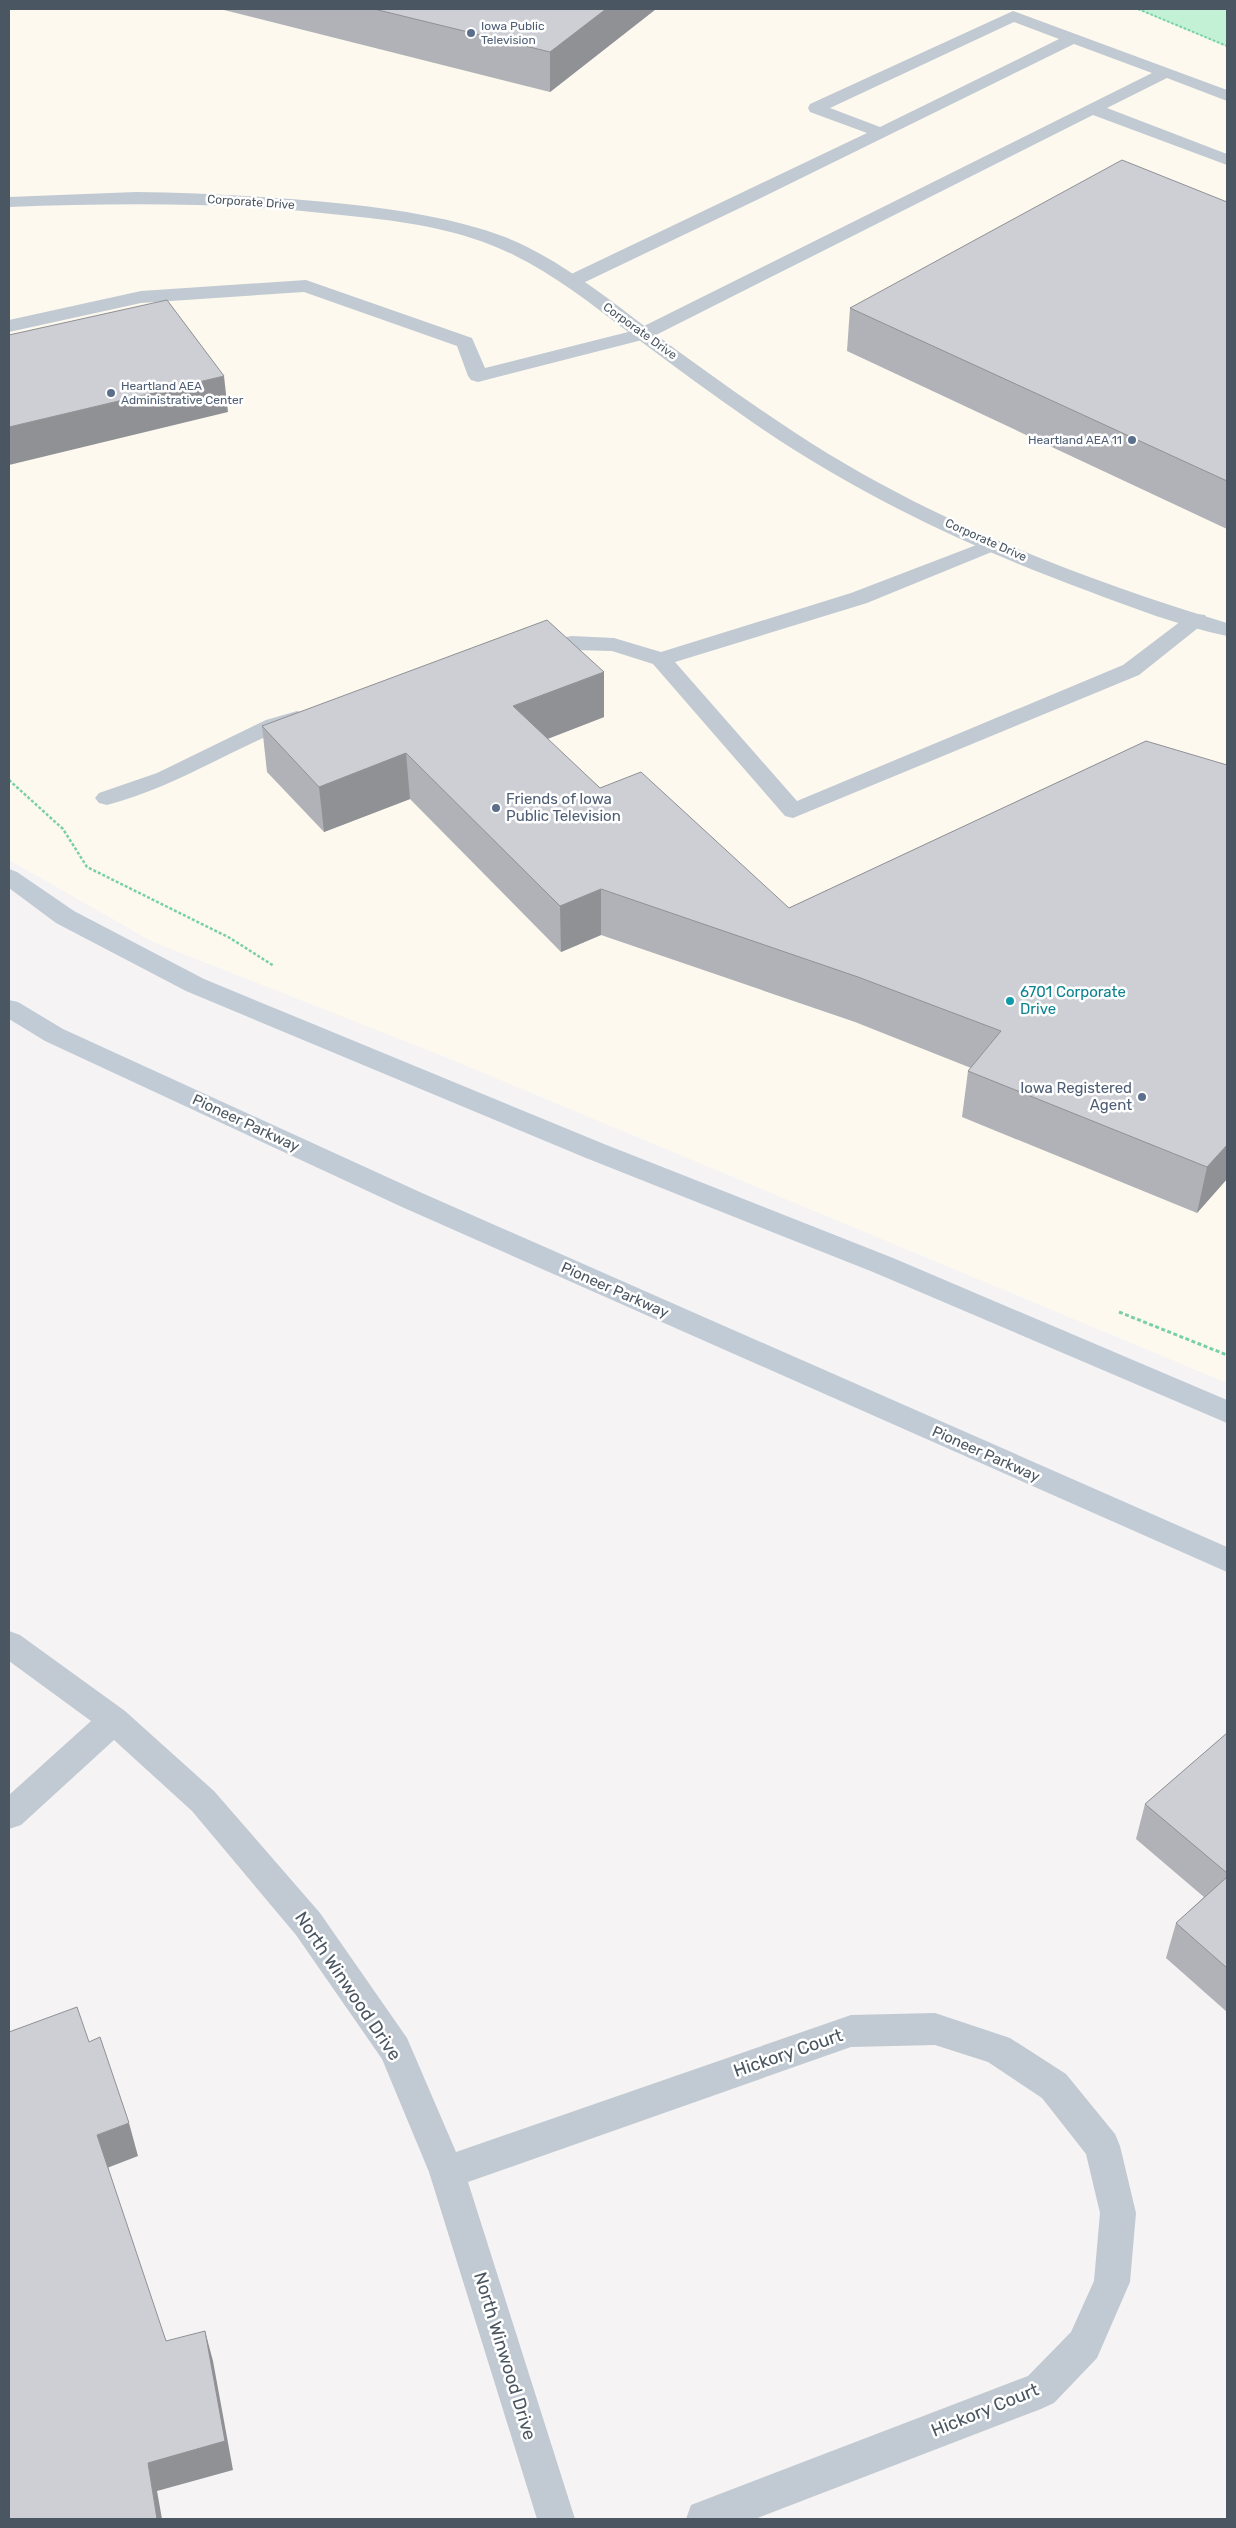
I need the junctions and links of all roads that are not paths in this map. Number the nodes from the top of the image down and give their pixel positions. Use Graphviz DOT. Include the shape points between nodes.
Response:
graph roads {
  1 [pos="1073,38"];
  2 [pos="1166,72"];
  3 [pos="1227,96"];
  4 [pos="1093,108"];
  5 [pos="881,133"];
  6 [pos="1227,160"];
  7 [pos="9,202"];
  8 [pos="572,281"];
  9 [pos="9,326"];
  10 [pos="643,334"];
  11 [pos="992,545"];
  12 [pos="1197,620"];
  13 [pos="1227,630"];
  14 [pos="513,653"];
  15 [pos="661,660"];
  16 [pos="312,713"];
  17 [pos="107,798"];
  18 [pos="9,877"];
  19 [pos="9,1008"];
  20 [pos="1227,1412"];
  21 [pos="1227,1560"];
  22 [pos="9,1644"];
  23 [pos="114,1720"];
  24 [pos="9,1815"];
  25 [pos="447,2172"];
  26 [pos="556,2519"];
  27 [pos="705,2519"];
  1 -- 2 [label="street"];
  1 -- 5 [label="street"];
  1 -- 5 [label="street" via="1013,16 816,108"];
  2 -- 3 [label="street"];
  2 -- 4 [label="street"];
  4 -- 6 [label="street"];
  4 -- 10 [label="street"];
  5 -- 8 [label="street"];
  7 -- 8 [label="street, Corporate Drive" via="219,199 320,206 407,217 480,234 526,252"];
  8 -- 10 [label="street, Corporate Drive"];
  9 -- 10 [label="street" via="141,297 306,286 465,342 478,376"];
  10 -- 11 [label="street, Corporate Drive" via="808,450 890,496"];
  11 -- 12 [label="street, Corporate Drive" via="1104,589"];
  11 -- 15 [label="street" via="859,598"];
  12 -- 13 [label="street, Corporate Drive"];
  12 -- 15 [label="street" via="1132,670 794,811"];
  14 -- 15 [label="street" via="572,643 614,645"];
  16 -- 17 [label="street" via="274,725 166,778"];
  18 -- 20 [label="street" via="65,916 195,985 883,1265"];
  19 -- 21 [label="street, Pioneer Parkway" via="54,1034 412,1200"];
  22 -- 23 [label="street, North Winwood Drive"];
  23 -- 24 [label="street"];
  23 -- 25 [label="street, North Winwood Drive" via="203,1801 308,1924 395,2049"];
  25 -- 26 [label="street, North Winwood Drive"];
  25 -- 27 [label="street, Hickory Court" via="851,2031 936,2029 998,2049 1054,2086 1102,2146 1118,2213 1112,2282 1084,2345 1041,2390"];
}
